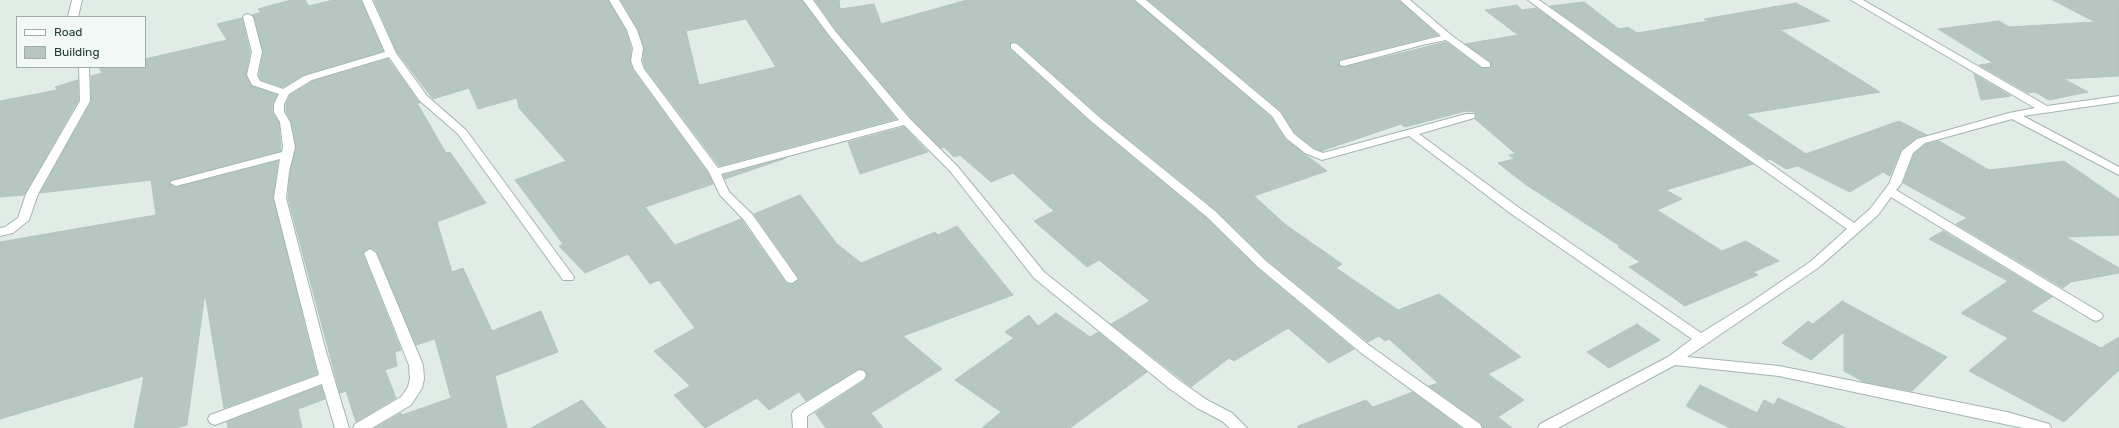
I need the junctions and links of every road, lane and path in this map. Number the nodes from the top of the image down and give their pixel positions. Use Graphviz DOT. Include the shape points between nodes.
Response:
graph roads {
  1 [pos="77,0"];
  2 [pos="366,0"];
  3 [pos="614,0"];
  4 [pos="808,0"];
  5 [pos="1140,0"];
  6 [pos="1405,0"];
  7 [pos="1533,0"];
  8 [pos="1856,0"];
  9 [pos="73,16"];
  10 [pos="248,17"];
  11 [pos="1448,37"];
  12 [pos="1014,46"];
  13 [pos="391,53"];
  14 [pos="1344,63"];
  15 [pos="1486,65"];
  16 [pos="84,68"];
  17 [pos="285,92"];
  18 [pos="2119,99"];
  19 [pos="2044,109"];
  20 [pos="2013,115"];
  21 [pos="1470,116"];
  22 [pos="906,121"];
  23 [pos="1411,133"];
  24 [pos="287,154"];
  25 [pos="715,172"];
  26 [pos="2119,172"];
  27 [pos="176,182"];
  28 [pos="1889,192"];
  29 [pos="1855,229"];
  30 [pos="0,232"];
  31 [pos="370,253"];
  32 [pos="568,277"];
  33 [pos="792,279"];
  34 [pos="2096,316"];
  35 [pos="1701,339"];
  36 [pos="1673,360"];
  37 [pos="859,375"];
  38 [pos="326,377"];
  39 [pos="215,419"];
  40 [pos="342,428"];
  41 [pos="360,428"];
  42 [pos="800,428"];
  43 [pos="1240,428"];
  44 [pos="1475,428"];
  45 [pos="1545,428"];
  46 [pos="2044,428"];
  1 -- 9 [label="street"];
  2 -- 13 [label="street"];
  3 -- 25 [label="street" via="632,30 638,48 636,61 640,69"];
  4 -- 22 [label="street" via="832,34"];
  5 -- 23 [label="street" via="1276,114 1290,136 1309,151 1322,157"];
  6 -- 11 [label="street"];
  7 -- 29 [label="street" via="1611,58"];
  8 -- 19 [label="street"];
  10 -- 17 [label="street" via="257,52 252,75 256,82"];
  11 -- 14 [label="street"];
  11 -- 15 [label="street"];
  12 -- 44 [label="street" via="1095,119 1211,214 1262,264 1365,349"];
  13 -- 17 [label="street" via="308,78"];
  13 -- 32 [label="street" via="423,98 462,132"];
  16 -- 30 [label="street" via="85,101 32,194 23,220 9,230"];
  17 -- 24 [label="street" via="279,104 279,112 285,122 289,147"];
  18 -- 19 [label="street"];
  19 -- 20 [label="street"];
  20 -- 26 [label="street"];
  20 -- 28 [label="street" via="1921,141 1908,151 1895,184"];
  21 -- 23 [label="street"];
  22 -- 25 [label="street"];
  22 -- 43 [label="street" via="954,169 1039,275 1175,385 1202,404 1227,417"];
  23 -- 35 [label="street" via="1514,210"];
  24 -- 27 [label="street"];
  24 -- 38 [label="street" via="280,198"];
  25 -- 33 [label="street" via="724,193 748,217"];
  28 -- 29 [label="street" via="1874,212"];
  28 -- 34 [label="street"];
  29 -- 35 [label="street" via="1814,266"];
  31 -- 41 [label="street" via="416,366 417,379 415,388 406,401"];
  35 -- 36 [label="street"];
  36 -- 45 [label="street"];
  36 -- 46 [label="street" via="1779,371"];
  37 -- 42 [label="street" via="799,414"];
  38 -- 39 [label="street"];
  38 -- 40 [label="street"];
}
